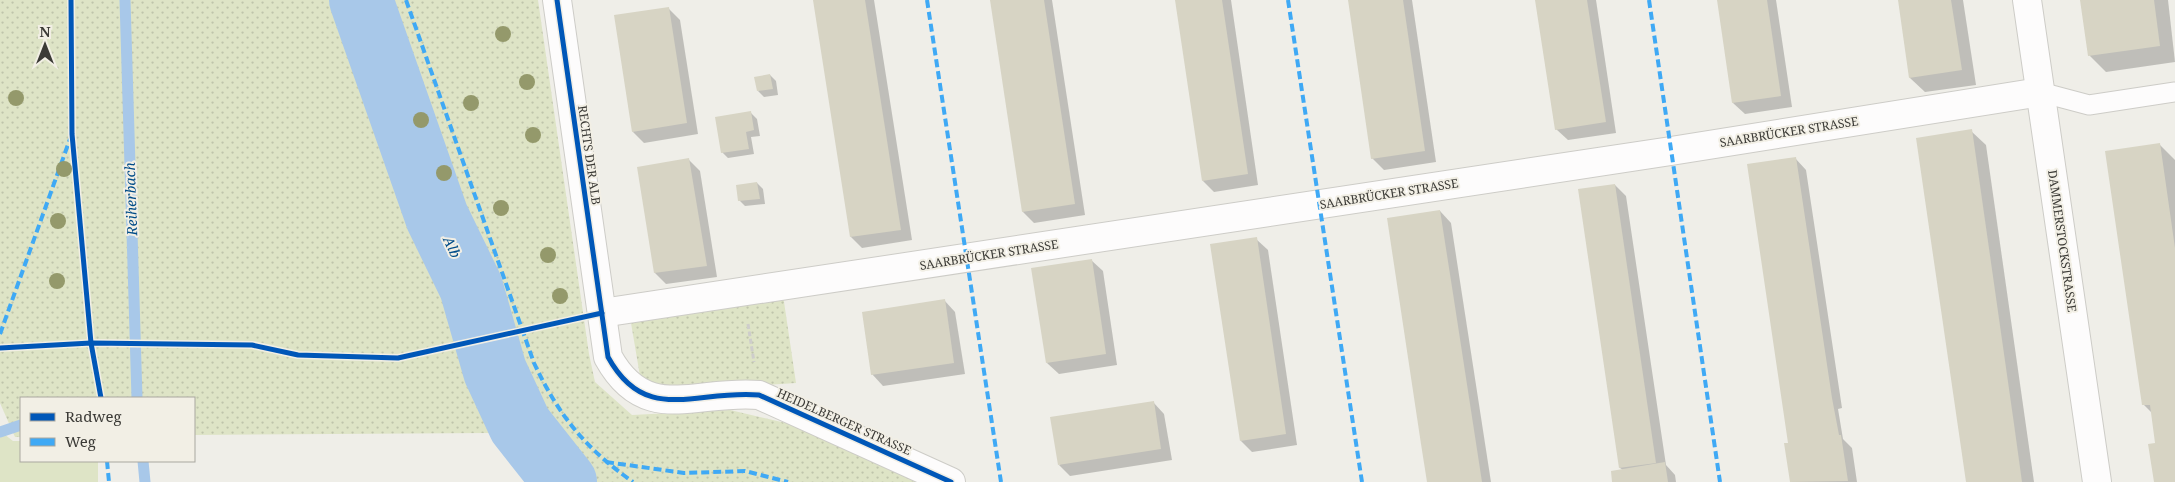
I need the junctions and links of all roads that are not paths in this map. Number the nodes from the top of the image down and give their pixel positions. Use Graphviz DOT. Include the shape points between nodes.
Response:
graph roads {
  1 [pos="556,0"];
  2 [pos="2027,0"];
  3 [pos="2040,92"];
  4 [pos="2175,92"];
  5 [pos="602,313"];
  6 [pos="951,482"];
  7 [pos="2097,482"];
  1 -- 5 [label="street, RECHTS DER ALB"];
  2 -- 3 [label="street, DAMMERSTOCKSTRASSE"];
  3 -- 4 [label="lane, SAARBRÜCKER STRASSE" via="2089,105"];
  3 -- 5 [label="street, SAARBRÜCKER STRASSE"];
  3 -- 7 [label="street, DAMMERSTOCKSTRASSE"];
  5 -- 6 [label="street, HEIDELBERGER STRASSE" via="608,357 618,374 637,392 664,400 735,393 759,395"];
}
